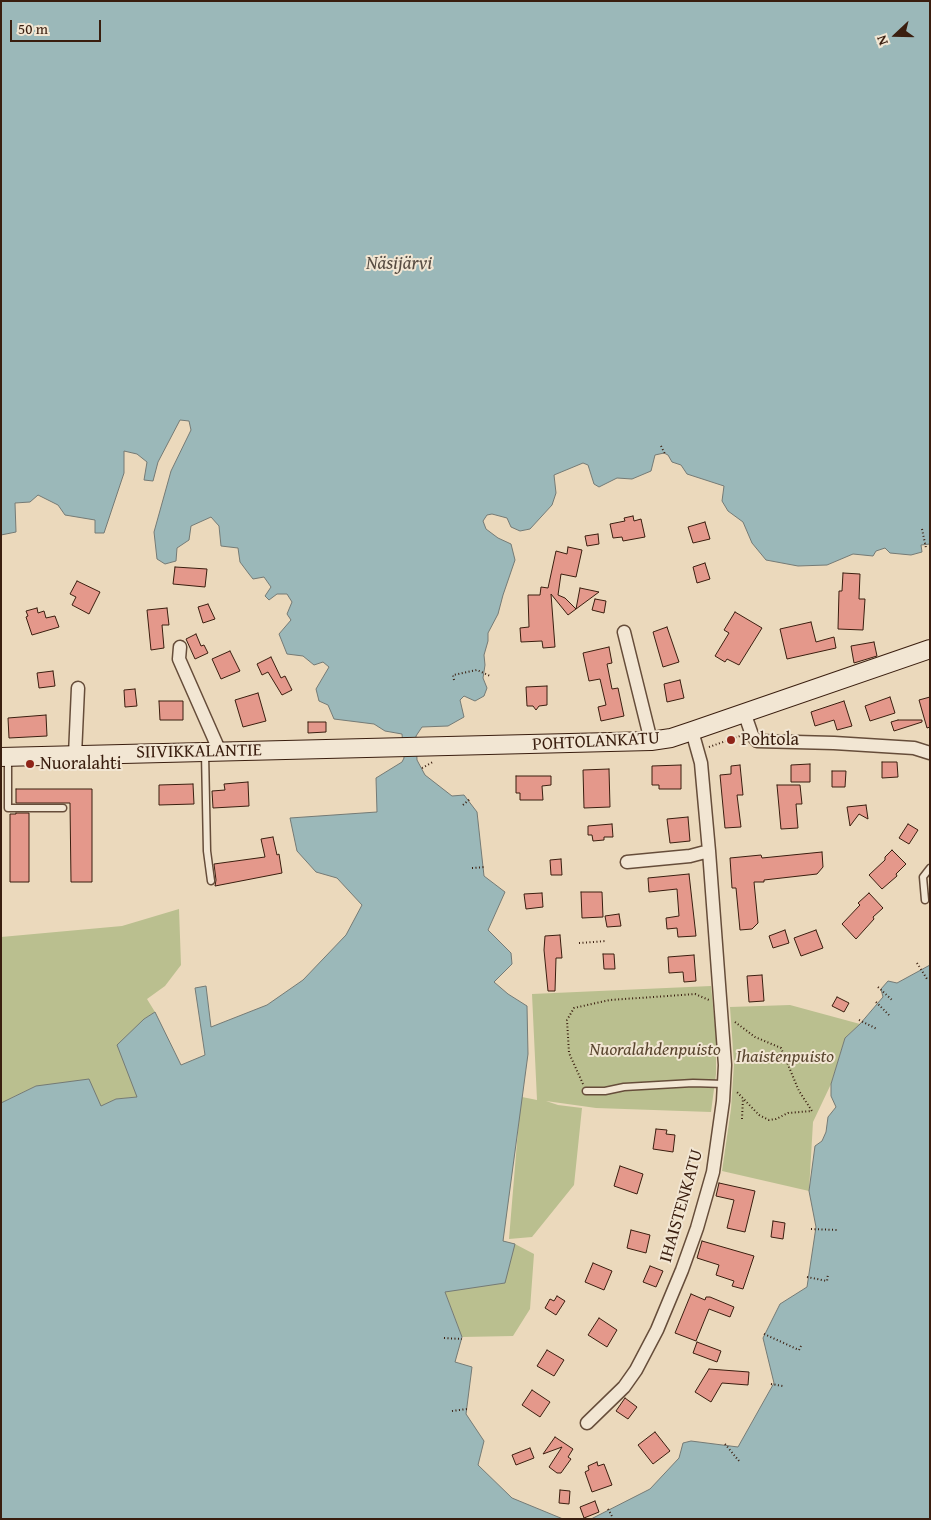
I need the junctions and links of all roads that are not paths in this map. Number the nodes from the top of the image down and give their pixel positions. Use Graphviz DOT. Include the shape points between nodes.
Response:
graph roads {
  1 [pos="624,632"];
  2 [pos="180,647"];
  3 [pos="930,649"];
  4 [pos="78,688"];
  5 [pos="744,712"];
  6 [pos="692,731"];
  7 [pos="651,741"];
  8 [pos="368,749"];
  9 [pos="212,752"];
  10 [pos="930,753"];
  11 [pos="75,755"];
  12 [pos="4,756"];
  13 [pos="63,808"];
  14 [pos="709,851"];
  15 [pos="627,862"];
  16 [pos="930,868"];
  17 [pos="211,881"];
  18 [pos="925,900"];
  19 [pos="724,1084"];
  20 [pos="586,1091"];
  21 [pos="587,1423"];
  1 -- 7 [label="street"];
  2 -- 9 [label="street" via="179,659"];
  3 -- 5 [label="main road, POHTOLANKATU"];
  4 -- 11 [label="street"];
  5 -- 6 [label="main road, POHTOLANKATU"];
  5 -- 10 [label="street" via="757,741 844,743 914,748"];
  6 -- 7 [label="main road, POHTOLANKATU"];
  6 -- 14 [label="street, IHAISTENKATU" via="701,763"];
  7 -- 8 [label="main road, POHTOLANKATU"];
  8 -- 9 [label="main road, SIIVIKKALANTIE"];
  9 -- 11 [label="main road, SIIVIKKALANTIE"];
  9 -- 17 [label="lane" via="207,851"];
  11 -- 12 [label="main road, SIIVIKKALANTIE"];
  12 -- 13 [label="lane" via="8,808"];
  14 -- 15 [label="street"];
  14 -- 19 [label="street, IHAISTENKATU"];
  16 -- 18 [label="lane" via="923,877"];
  19 -- 20 [label="lane" via="693,1083"];
  19 -- 21 [label="street, IHAISTENKATU" via="713,1172 697,1228 664,1316 624,1387"];
}
